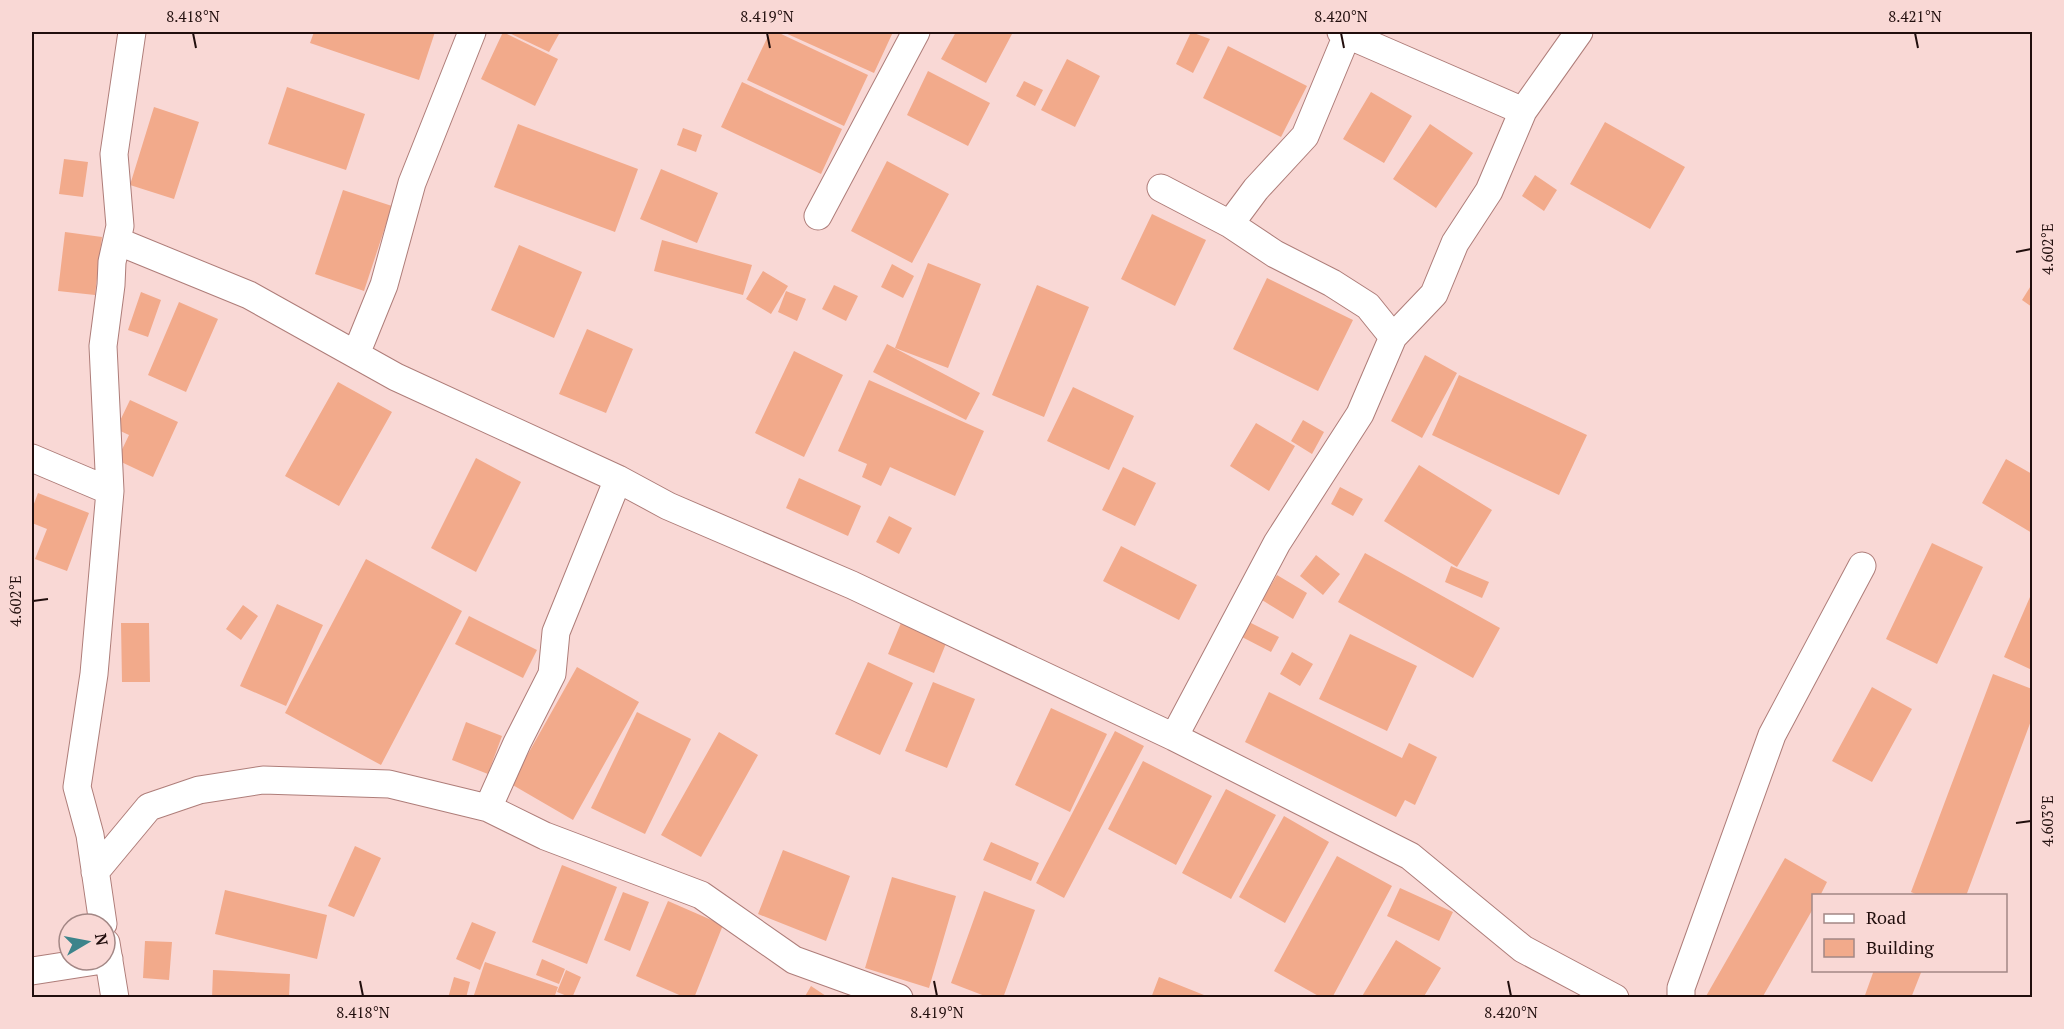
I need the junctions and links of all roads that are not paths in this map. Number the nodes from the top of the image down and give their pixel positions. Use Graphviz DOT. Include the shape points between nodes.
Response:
graph roads {
  1 [pos="132,32"];
  2 [pos="472,32"];
  3 [pos="916,32"];
  4 [pos="1579,32"];
  5 [pos="1344,33"];
  6 [pos="1522,111"];
  7 [pos="1161,188"];
  8 [pos="818,216"];
  9 [pos="1230,224"];
  10 [pos="117,241"];
  11 [pos="1393,338"];
  12 [pos="356,354"];
  13 [pos="32,458"];
  14 [pos="618,479"];
  15 [pos="110,491"];
  16 [pos="1862,566"];
  17 [pos="1174,737"];
  18 [pos="488,808"];
  19 [pos="94,872"];
  20 [pos="101,912"];
  21 [pos="57,963"];
  22 [pos="32,971"];
  23 [pos="111,972"];
  24 [pos="115,998"];
  25 [pos="899,998"];
  26 [pos="1615,998"];
  27 [pos="1681,998"];
  1 -- 10 [label="street" via="114,154 120,226"];
  2 -- 12 [label="street" via="412,183 384,285"];
  3 -- 8 [label="street"];
  4 -- 6 [label="street"];
  5 -- 6 [label="street"];
  5 -- 9 [label="street" via="1305,136"];
  6 -- 11 [label="street" via="1489,191 1455,243 1434,294"];
  7 -- 9 [label="street"];
  9 -- 11 [label="street" via="1368,306"];
  10 -- 12 [label="street" via="249,295"];
  10 -- 15 [label="street" via="103,346"];
  11 -- 17 [label="street" via="1360,414 1277,543"];
  12 -- 14 [label="street" via="396,377"];
  13 -- 15 [label="street"];
  14 -- 17 [label="street" via="668,506 852,585"];
  14 -- 18 [label="street" via="556,632 552,674"];
  15 -- 19 [label="street" via="94,674 77,787 90,835"];
  16 -- 27 [label="street" via="1772,735 1681,988"];
  17 -- 26 [label="street" via="1410,856 1523,949"];
  18 -- 19 [label="street" via="388,784 263,780 210,788 149,807"];
  18 -- 25 [label="street" via="545,836 701,895 794,960"];
  19 -- 20 [label="street"];
  21 -- 22 [label="street"];
  23 -- 24 [label="street"];
}
